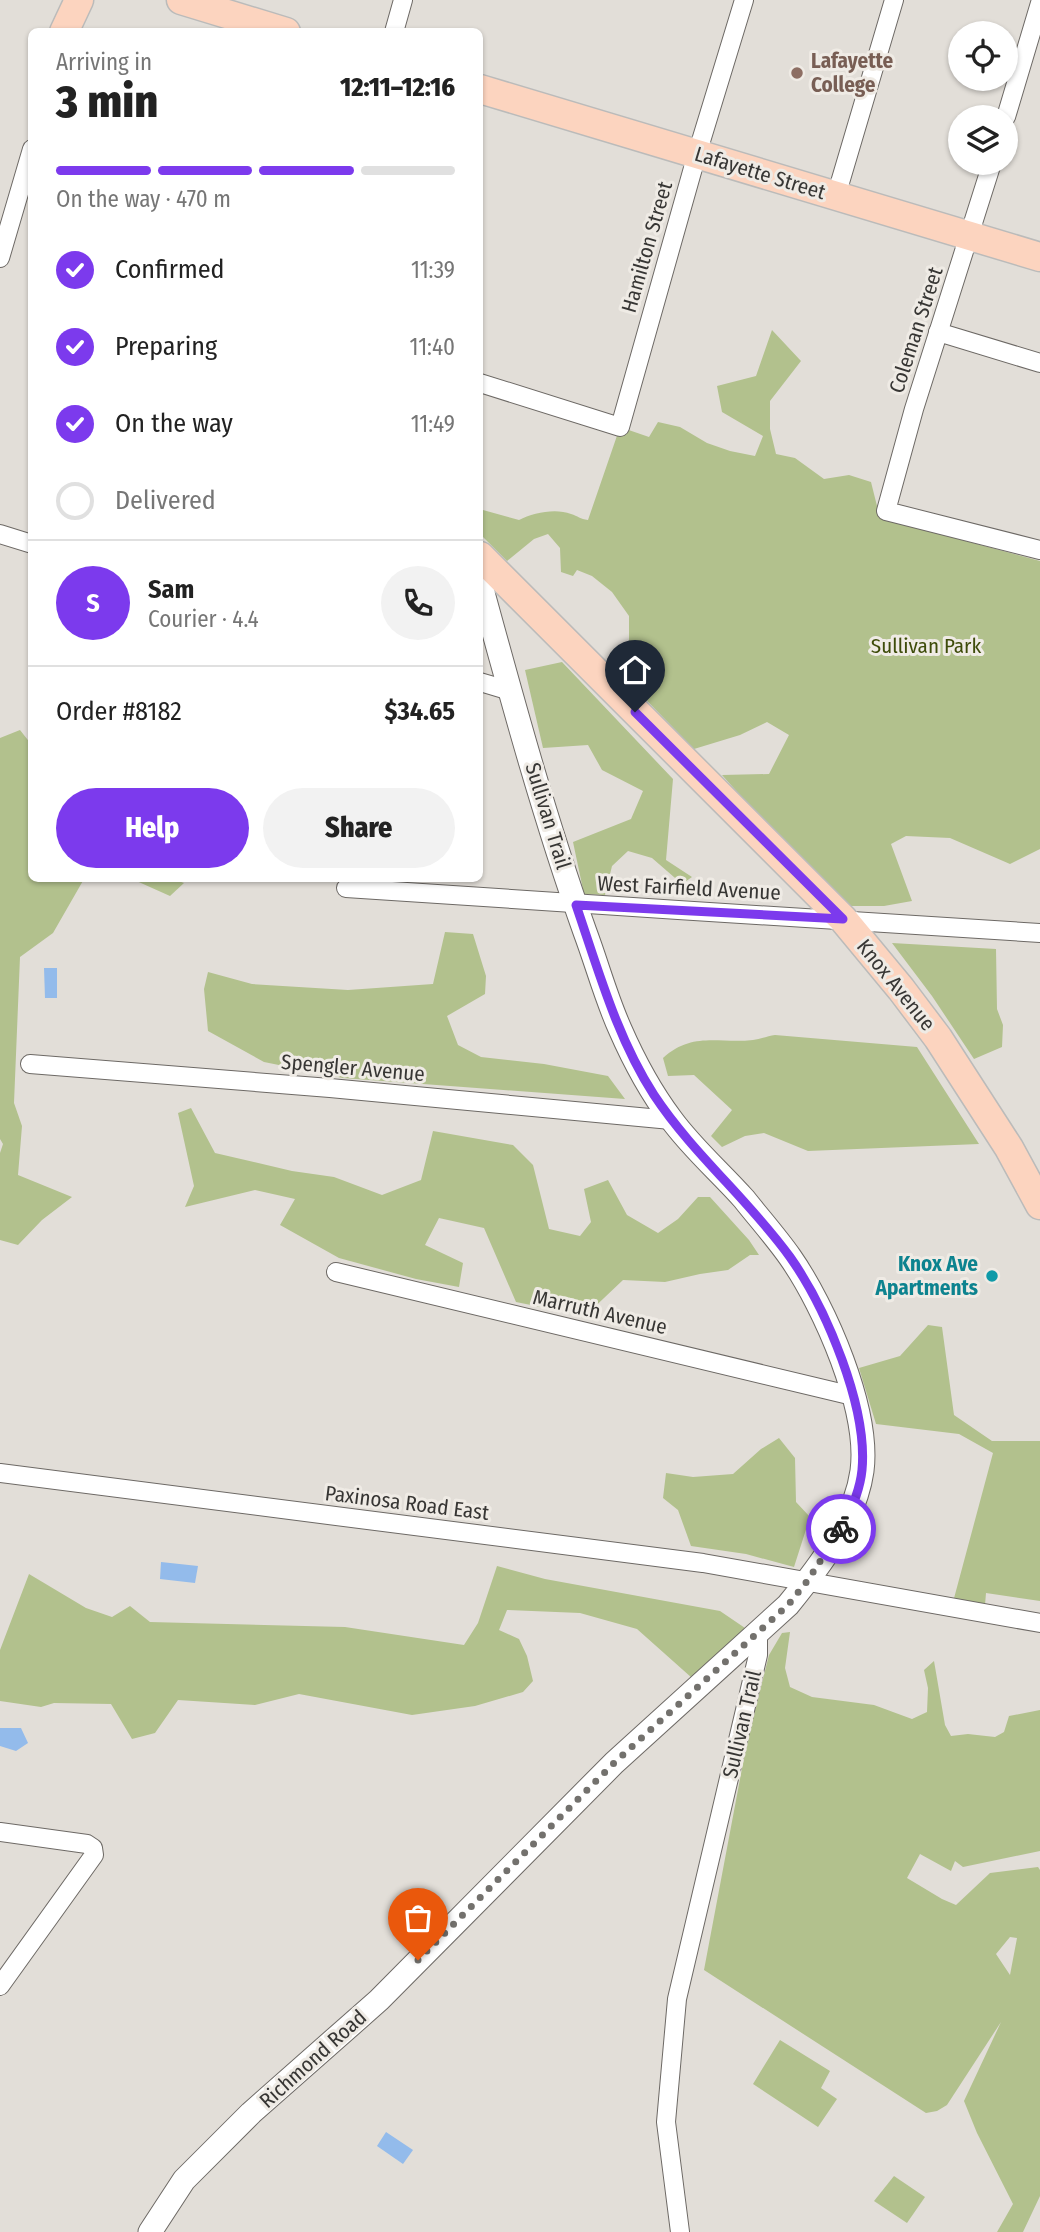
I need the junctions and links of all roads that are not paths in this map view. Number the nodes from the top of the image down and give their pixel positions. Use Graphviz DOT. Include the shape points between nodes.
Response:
graph roads {
  1 [pos="79,0"];
  2 [pos="181,0"];
  3 [pos="403,0"];
  4 [pos="744,0"];
  5 [pos="894,0"];
  6 [pos="1040,3"];
  7 [pos="66,28"];
  8 [pos="273,28"];
  9 [pos="395,28"];
  10 [pos="483,90"];
  11 [pos="1010,105"];
  12 [pos="697,154"];
  13 [pos="28,163"];
  14 [pos="989,175"];
  15 [pos="836,196"];
  16 [pos="971,236"];
  17 [pos="1040,257"];
  18 [pos="0,258"];
  19 [pos="938,332"];
  20 [pos="1040,363"];
  21 [pos="483,384"];
  22 [pos="0,534"];
  23 [pos="28,543"];
  24 [pos="1040,550"];
  25 [pos="483,558"];
  26 [pos="483,593"];
  27 [pos="483,683"];
  28 [pos="510,691"];
  29 [pos="346,887"];
  30 [pos="576,905"];
  31 [pos="843,919"];
  32 [pos="1040,933"];
  33 [pos="30,1064"];
  34 [pos="671,1120"];
  35 [pos="1040,1205"];
  36 [pos="336,1272"];
  37 [pos="853,1396"];
  38 [pos="0,1473"];
  39 [pos="808,1580"];
  40 [pos="1040,1623"];
  41 [pos="758,1632"];
  42 [pos="0,1832"];
  43 [pos="0,1986"];
  44 [pos="150,2232"];
  45 [pos="680,2232"];
  1 -- 7 [label="main road"];
  2 -- 8 [label="main road"];
  3 -- 9 [label="street"];
  4 -- 12 [label="street, Hamilton Street"];
  5 -- 15 [label="street"];
  6 -- 11 [label="street"];
  10 -- 12 [label="main road, Lafayette Street"];
  12 -- 15 [label="main road, Lafayette Street"];
  12 -- 21 [label="street, Hamilton Street" via="620,427"];
  13 -- 18 [label="street"];
  14 -- 16 [label="street, Coleman Street"];
  15 -- 16 [label="main road, Lafayette Street"];
  16 -- 17 [label="main road, Lafayette Street"];
  16 -- 19 [label="street, Coleman Street"];
  19 -- 20 [label="street"];
  19 -- 24 [label="street, Coleman Street" via="886,511"];
  22 -- 23 [label="street"];
  25 -- 31 [label="main road, Knox Avenue"];
  26 -- 28 [label="street, Sullivan Trail"];
  27 -- 28 [label="street"];
  28 -- 30 [label="street, Sullivan Trail"];
  29 -- 30 [label="street, West Fairfield Avenue"];
  30 -- 31 [label="street, West Fairfield Avenue"];
  30 -- 34 [label="street, Sullivan Trail" via="619,1027"];
  31 -- 32 [label="street, West Fairfield Avenue"];
  31 -- 35 [label="main road, Knox Avenue" via="938,1038 1009,1147"];
  33 -- 34 [label="street, Spengler Avenue"];
  34 -- 37 [label="street, Sullivan Trail" via="743,1198 790,1258 842,1358"];
  36 -- 37 [label="street, Marruth Avenue"];
  37 -- 39 [label="street, Sullivan Trail" via="862,1471 843,1525"];
  38 -- 39 [label="street, Paxinosa Road East"];
  39 -- 40 [label="street, Paxinosa Road East"];
  39 -- 41 [label="street, Sullivan Trail"];
  41 -- 44 [label="street, Richmond Road" via="614,1763 379,2000 242,2122 184,2180"];
  41 -- 45 [label="street, Sullivan Trail" via="758,1655 677,1999 666,2122"];
  42 -- 43 [label="street" via="87,1844 94,1855"];
}
